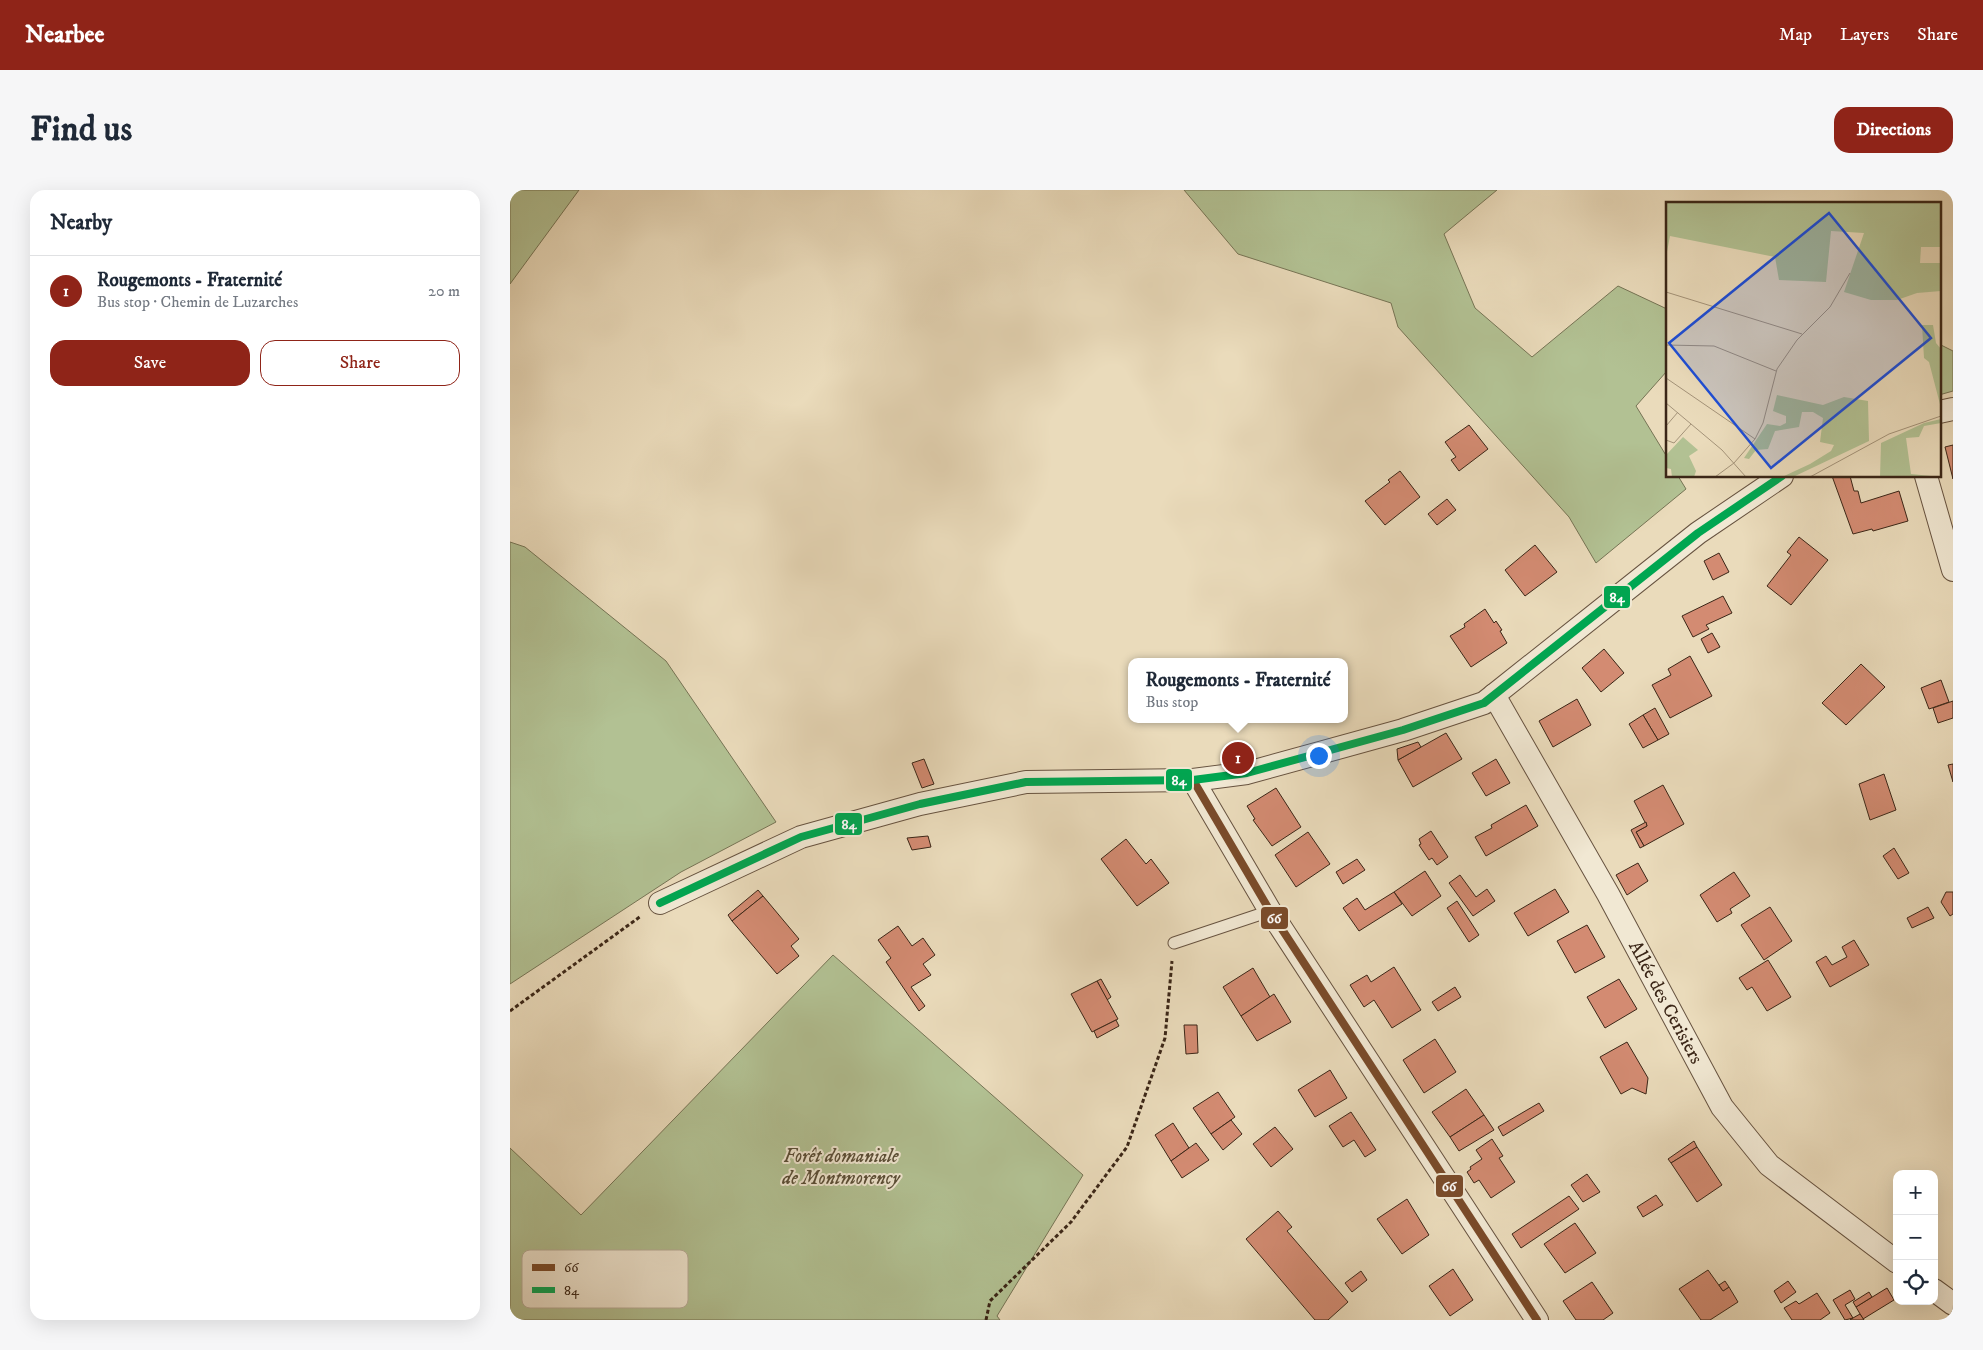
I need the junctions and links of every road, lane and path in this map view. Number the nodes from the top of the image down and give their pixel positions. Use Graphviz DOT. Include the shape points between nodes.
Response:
graph roads {
  1 [pos="1953,409"];
  2 [pos="1940,412"];
  3 [pos="1779,478"];
  4 [pos="1927,478"];
  5 [pos="1953,570"];
  6 [pos="1494,695"];
  7 [pos="1193,780"];
  8 [pos="660,903"];
  9 [pos="1270,911"];
  10 [pos="1174,943"];
  11 [pos="510,1011"];
  12 [pos="1894,1260"];
  13 [pos="1938,1293"];
  14 [pos="1953,1304"];
  15 [pos="986,1320"];
  16 [pos="1537,1320"];
  1 -- 2 [label="street"];
  3 -- 6 [label="street" via="1698,533"];
  4 -- 5 [label="street"];
  6 -- 7 [label="street" via="1484,703 1403,730 1247,773"];
  6 -- 12 [label="street, Allée des Cerisiers" via="1608,894 1722,1107 1769,1165"];
  7 -- 8 [label="street" via="1026,782 920,804 802,836"];
  7 -- 9 [label="street"];
  8 -- 11 [label="path"];
  9 -- 10 [label="lane"];
  9 -- 16 [label="street"];
  10 -- 15 [label="path" via="1165,1038 1127,1147 1071,1222 990,1301"];
  13 -- 14 [label="street"];
}
